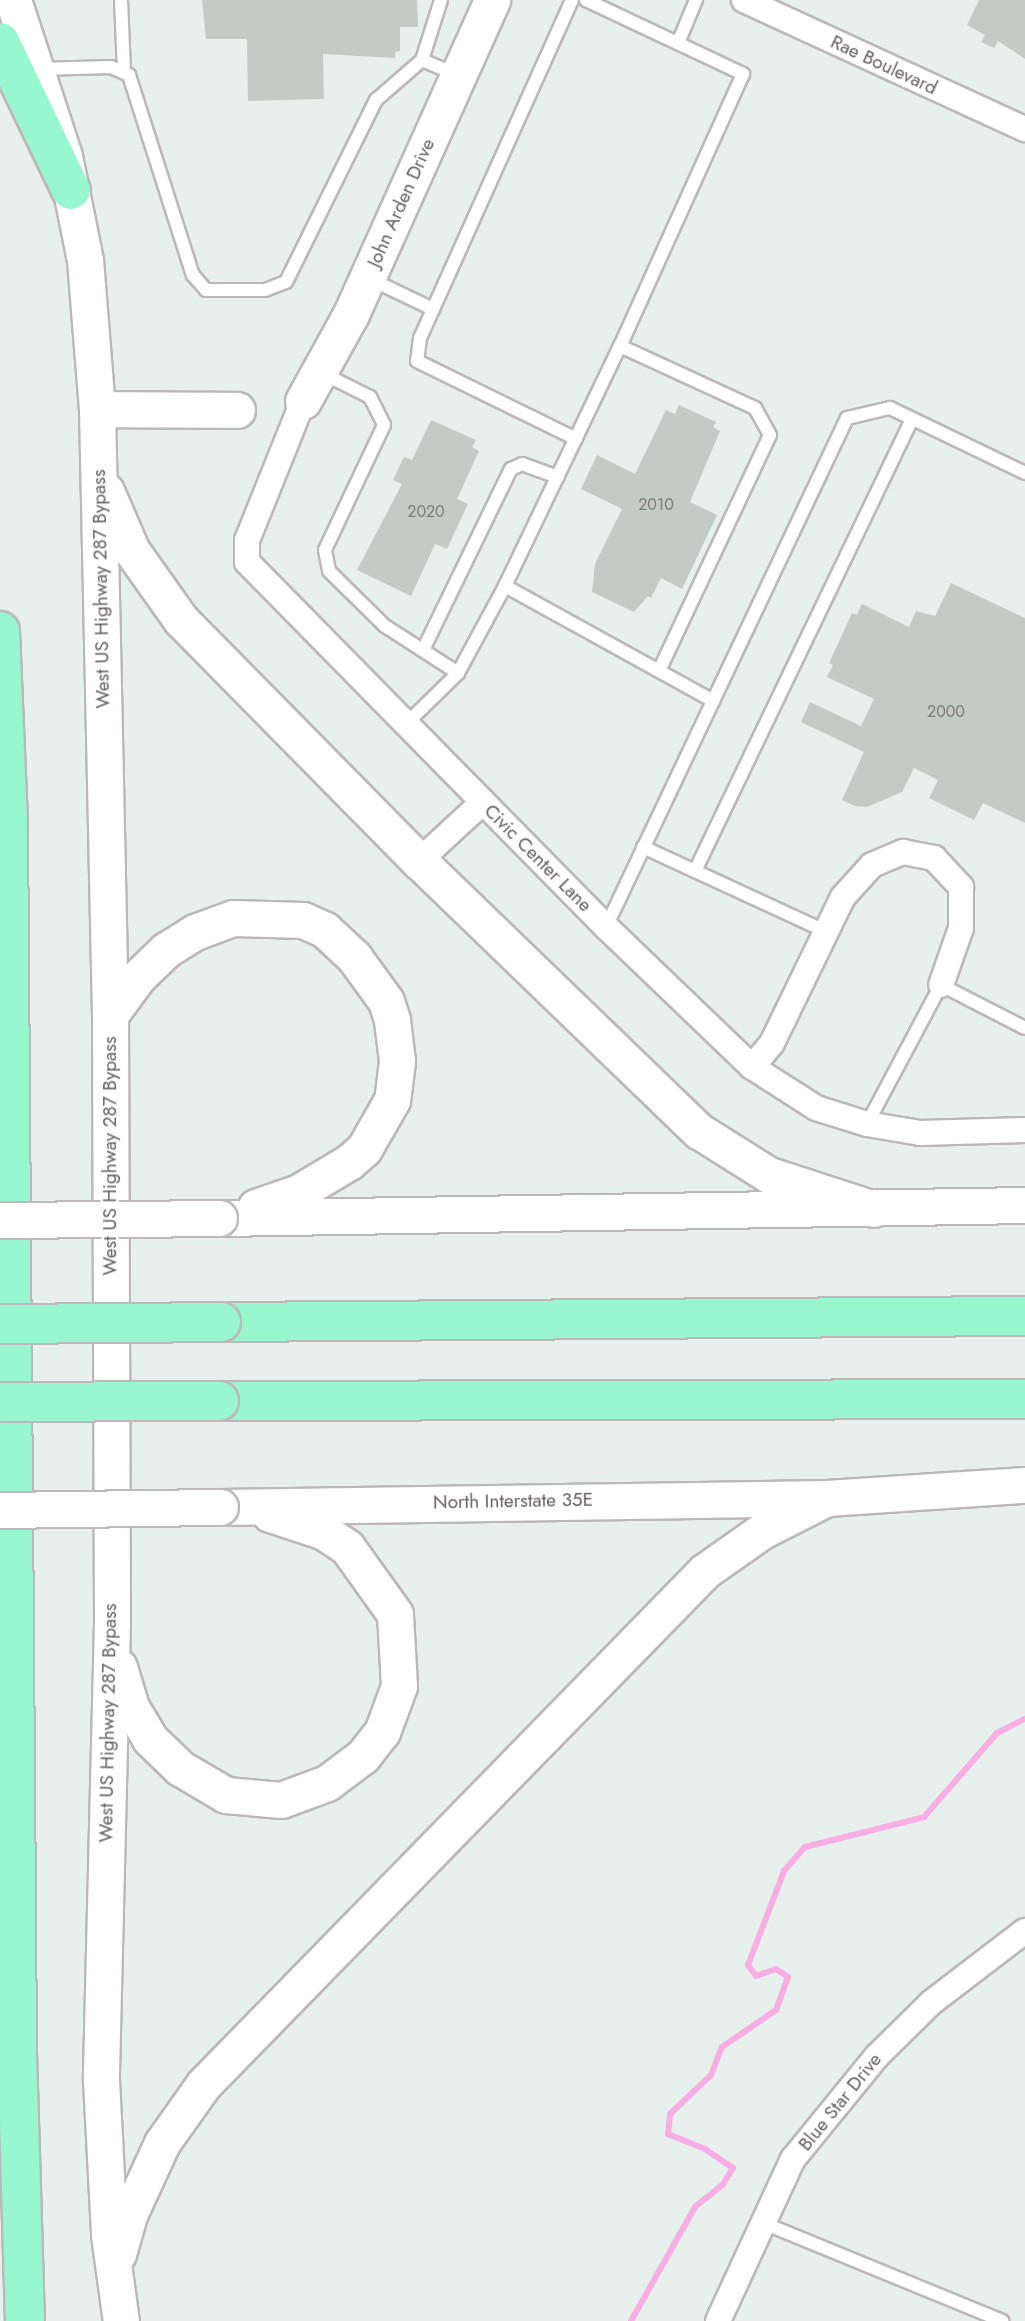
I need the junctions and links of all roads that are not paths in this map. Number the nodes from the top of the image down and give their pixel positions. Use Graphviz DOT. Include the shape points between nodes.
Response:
graph roads {
  1 [pos="13,0"];
  2 [pos="121,0"];
  3 [pos="441,0"];
  4 [pos="492,0"];
  5 [pos="572,0"];
  6 [pos="586,0"];
  7 [pos="696,0"];
  8 [pos="744,0"];
  9 [pos="0,42"];
  10 [pos="678,43"];
  11 [pos="422,60"];
  12 [pos="36,69"];
  13 [pos="124,71"];
  14 [pos="458,75"];
  15 [pos="1025,129"];
  16 [pos="71,190"];
  17 [pos="367,278"];
  18 [pos="433,309"];
  19 [pos="620,346"];
  20 [pos="322,372"];
  21 [pos="303,401"];
  22 [pos="97,409"];
  23 [pos="237,410"];
  24 [pos="912,419"];
  25 [pos="576,439"];
  26 [pos="99,468"];
  27 [pos="1025,473"];
  28 [pos="558,477"];
  29 [pos="505,586"];
  30 [pos="0,631"];
  31 [pos="423,650"];
  32 [pos="659,671"];
  33 [pos="458,673"];
  34 [pos="713,701"];
  35 [pos="406,724"];
  36 [pos="483,802"];
  37 [pos="643,847"];
  38 [pos="419,861"];
  39 [pos="695,872"];
  40 [pos="606,927"];
  41 [pos="825,932"];
  42 [pos="941,985"];
  43 [pos="110,1015"];
  44 [pos="1025,1028"];
  45 [pos="752,1067"];
  46 [pos="867,1124"];
  47 [pos="1025,1130"];
  48 [pos="1025,1205"];
  49 [pos="874,1209"];
  50 [pos="219,1218"];
  51 [pos="0,1220"];
  52 [pos="1025,1316"];
  53 [pos="0,1324"];
  54 [pos="1025,1399"];
  55 [pos="0,1402"];
  56 [pos="1025,1485"];
  57 [pos="827,1498"];
  58 [pos="232,1507"];
  59 [pos="0,1510"];
  60 [pos="112,1622"];
  61 [pos="1025,1931"];
  62 [pos="761,2222"];
  63 [pos="113,2271"];
  64 [pos="24,2321"];
  65 [pos="121,2321"];
  66 [pos="718,2321"];
  67 [pos="1002,2321"];
  1 -- 12 [label="main road, West US Highway 287 Bypass"];
  2 -- 13 [label="lane"];
  3 -- 11 [label="lane"];
  4 -- 14 [label="main road, John Arden Drive"];
  5 -- 18 [label="lane"];
  6 -- 10 [label="lane"];
  7 -- 10 [label="lane"];
  8 -- 15 [label="street, Rae Boulevard"];
  9 -- 16 [label="highway"];
  10 -- 19 [label="lane" via="743,74"];
  11 -- 13 [label="lane" via="376,100 293,276 265,290 206,290 197,284 133,80"];
  11 -- 14 [label="lane"];
  12 -- 13 [label="lane" via="111,66"];
  12 -- 16 [label="main road, West US Highway 287 Bypass"];
  14 -- 17 [label="main road, John Arden Drive"];
  16 -- 22 [label="main road, West US Highway 287 Bypass" via="90,302"];
  17 -- 18 [label="lane"];
  17 -- 20 [label="main road, John Arden Drive"];
  18 -- 25 [label="lane" via="420,338 417,361"];
  19 -- 25 [label="lane"];
  19 -- 32 [label="lane" via="755,408 770,435"];
  20 -- 21 [label="main road, John Arden Drive"];
  20 -- 31 [label="lane" via="370,397 384,425 325,550 328,570 385,626"];
  21 -- 35 [label="street, Civic Center Lane" via="247,540 247,562"];
  22 -- 23 [label="main road"];
  22 -- 26 [label="main road, West US Highway 287 Bypass"];
  24 -- 27 [label="lane"];
  24 -- 34 [label="lane" via="890,408 848,418"];
  24 -- 39 [label="lane"];
  25 -- 28 [label="lane"];
  26 -- 38 [label="main road" via="132,551 181,620"];
  26 -- 43 [label="main road, West US Highway 287 Bypass"];
  28 -- 29 [label="lane"];
  28 -- 31 [label="lane" via="522,464 511,469"];
  29 -- 32 [label="lane"];
  29 -- 33 [label="lane"];
  30 -- 64 [label="highway" via="8,820 17,2053"];
  31 -- 33 [label="lane"];
  32 -- 34 [label="lane"];
  33 -- 35 [label="lane"];
  34 -- 37 [label="lane"];
  35 -- 36 [label="street, Civic Center Lane"];
  36 -- 38 [label="street"];
  36 -- 40 [label="street, Civic Center Lane"];
  37 -- 39 [label="lane"];
  37 -- 40 [label="lane"];
  38 -- 49 [label="main road" via="699,1131 769,1175"];
  39 -- 41 [label="lane"];
  40 -- 45 [label="street, Civic Center Lane"];
  41 -- 42 [label="street" via="843,897 872,865 903,852 934,858 961,887 961,928"];
  41 -- 45 [label="street" via="772,1043"];
  42 -- 44 [label="lane"];
  42 -- 46 [label="lane"];
  43 -- 50 [label="main road" via="138,977 181,939 216,923 254,916 288,917 325,930 354,957 386,1002 396,1041 396,1081 385,1116 364,1149 299,1192"];
  43 -- 60 [label="main road, West US Highway 287 Bypass"];
  45 -- 46 [label="street, Civic Center Lane" via="816,1108"];
  46 -- 47 [label="street, Civic Center Lane" via="920,1133"];
  48 -- 49 [label="main road"];
  49 -- 50 [label="main road"];
  50 -- 51 [label="main road, bridge"];
  52 -- 53 [label="highway, bridge"];
  54 -- 55 [label="highway, bridge"];
  56 -- 57 [label="main road, North Interstate 35E"];
  57 -- 58 [label="main road, North Interstate 35E"];
  57 -- 63 [label="main road" via="762,1531 705,1571 203,2085 162,2143 129,2215"];
  58 -- 59 [label="main road, North Interstate 35E, bridge"];
  58 -- 60 [label="main road" via="334,1536 360,1560 395,1614 399,1686 382,1732 363,1756 327,1783 281,1800 242,1799 211,1789 180,1768 150,1739 137,1718 118,1666"];
  60 -- 63 [label="main road, West US Highway 287 Bypass" via="101,2080"];
  61 -- 62 [label="street, Blue Star Drive" via="932,2001 877,2056 793,2159"];
  62 -- 66 [label="street, Blue Star Drive"];
  62 -- 67 [label="lane"];
  63 -- 65 [label="main road, West US Highway 287 Bypass"];
}
